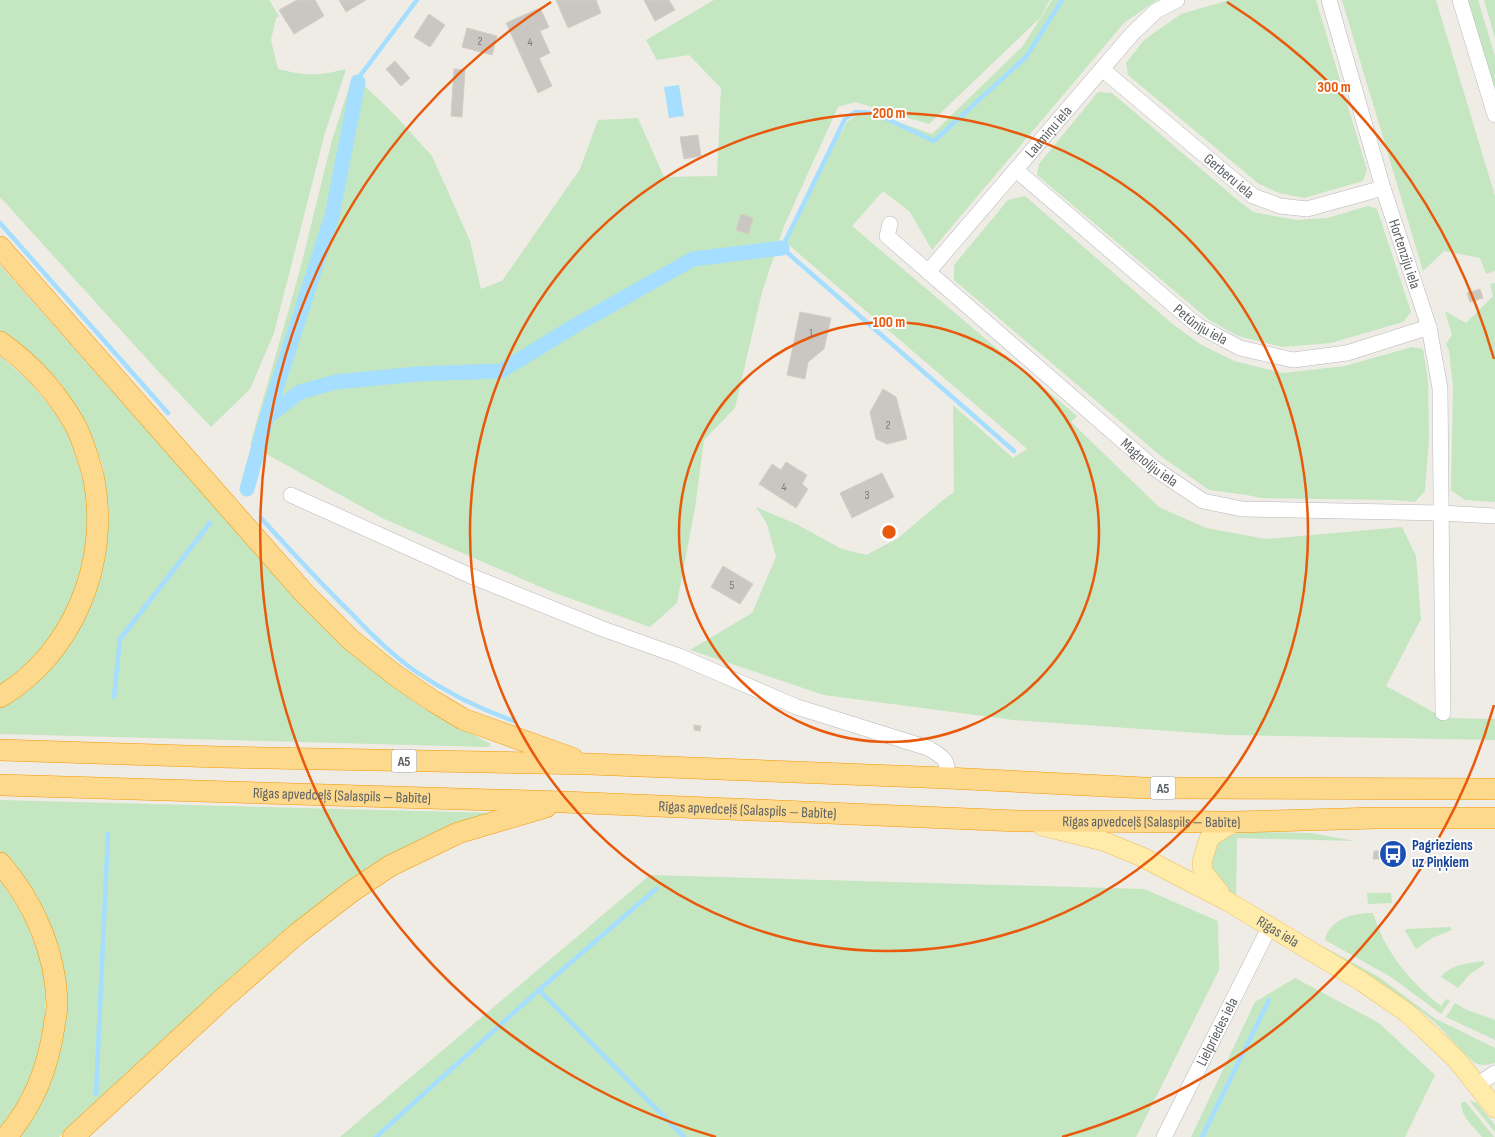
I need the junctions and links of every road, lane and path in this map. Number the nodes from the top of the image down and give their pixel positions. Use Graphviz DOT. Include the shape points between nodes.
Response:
graph roads {
  1 [pos="1177,0"];
  2 [pos="1329,0"];
  3 [pos="1460,0"];
  4 [pos="1102,69"];
  5 [pos="1495,115"];
  6 [pos="1016,170"];
  7 [pos="1384,188"];
  8 [pos="890,224"];
  9 [pos="0,247"];
  10 [pos="928,272"];
  11 [pos="1429,327"];
  12 [pos="0,342"];
  13 [pos="291,496"];
  14 [pos="1441,513"];
  15 [pos="1495,516"];
  16 [pos="0,697"];
  17 [pos="1443,713"];
  18 [pos="0,750"];
  19 [pos="589,764"];
  20 [pos="947,778"];
  21 [pos="0,785"];
  22 [pos="1495,789"];
  23 [pos="564,802"];
  24 [pos="1495,818"];
  25 [pos="1019,821"];
  26 [pos="1234,822"];
  27 [pos="0,863"];
  28 [pos="1228,902"];
  29 [pos="1270,926"];
  30 [pos="1495,1073"];
  31 [pos="1477,1085"];
  32 [pos="1495,1108"];
  33 [pos="6,1137"];
  34 [pos="73,1137"];
  35 [pos="1164,1137"];
  1 -- 4 [label="street, Laumiņu iela" via="1156,11"];
  2 -- 7 [label="street, Hortenziju iela"];
  3 -- 5 [label="street"];
  4 -- 6 [label="street, Laumiņu iela"];
  4 -- 7 [label="street, Gerberu iela" via="1253,196 1280,206 1307,208"];
  6 -- 10 [label="street, Laumiņu iela"];
  6 -- 11 [label="street, Petūniju iela" via="1197,325 1240,348 1294,360 1347,353"];
  7 -- 11 [label="street, Hortenziju iela"];
  8 -- 10 [label="street, Magnoliju iela" via="887,236"];
  9 -- 19 [label="highway" via="304,593 350,638 395,675 463,719"];
  10 -- 14 [label="street, Magnoliju iela" via="1154,468 1203,501 1242,509"];
  11 -- 14 [label="street, Hortenziju iela" via="1440,388"];
  12 -- 16 [label="highway" via="49,386 74,424 94,480 98,527 91,571 68,630 30,675"];
  13 -- 20 [label="street" via="471,576 679,656 797,707 928,748 945,758"];
  14 -- 15 [label="street, Magnoliju iela"];
  14 -- 17 [label="street, Hortenziju iela"];
  18 -- 19 [label="highway, A5"];
  19 -- 20 [label="highway, A5"];
  20 -- 22 [label="highway, A5" via="1145,788"];
  21 -- 23 [label="highway, Rīgas apvedceļš (Salaspils — Babīte) / A5"];
  23 -- 25 [label="highway, Rīgas apvedceļš (Salaspils — Babīte) / A5"];
  23 -- 34 [label="highway" via="458,834 390,866 351,892 225,997"];
  24 -- 26 [label="highway, Rīgas apvedceļš (Salaspils — Babīte) / A5"];
  25 -- 26 [label="highway, Rīgas apvedceļš (Salaspils — Babīte) / A5"];
  25 -- 28 [label="main road, Rīgas iela" via="1103,841 1140,856"];
  26 -- 28 [label="main road" via="1213,835 1202,862 1208,880"];
  27 -- 33 [label="highway" via="23,894 46,941 57,1006 43,1075 18,1123"];
  28 -- 29 [label="main road, Rīgas iela"];
  29 -- 31 [label="main road, Rīgas iela" via="1406,1012 1457,1060"];
  29 -- 35 [label="street, Lielpriedes iela"];
  30 -- 31 [label="street"];
  31 -- 32 [label="main road, Rīgas iela"];
}
